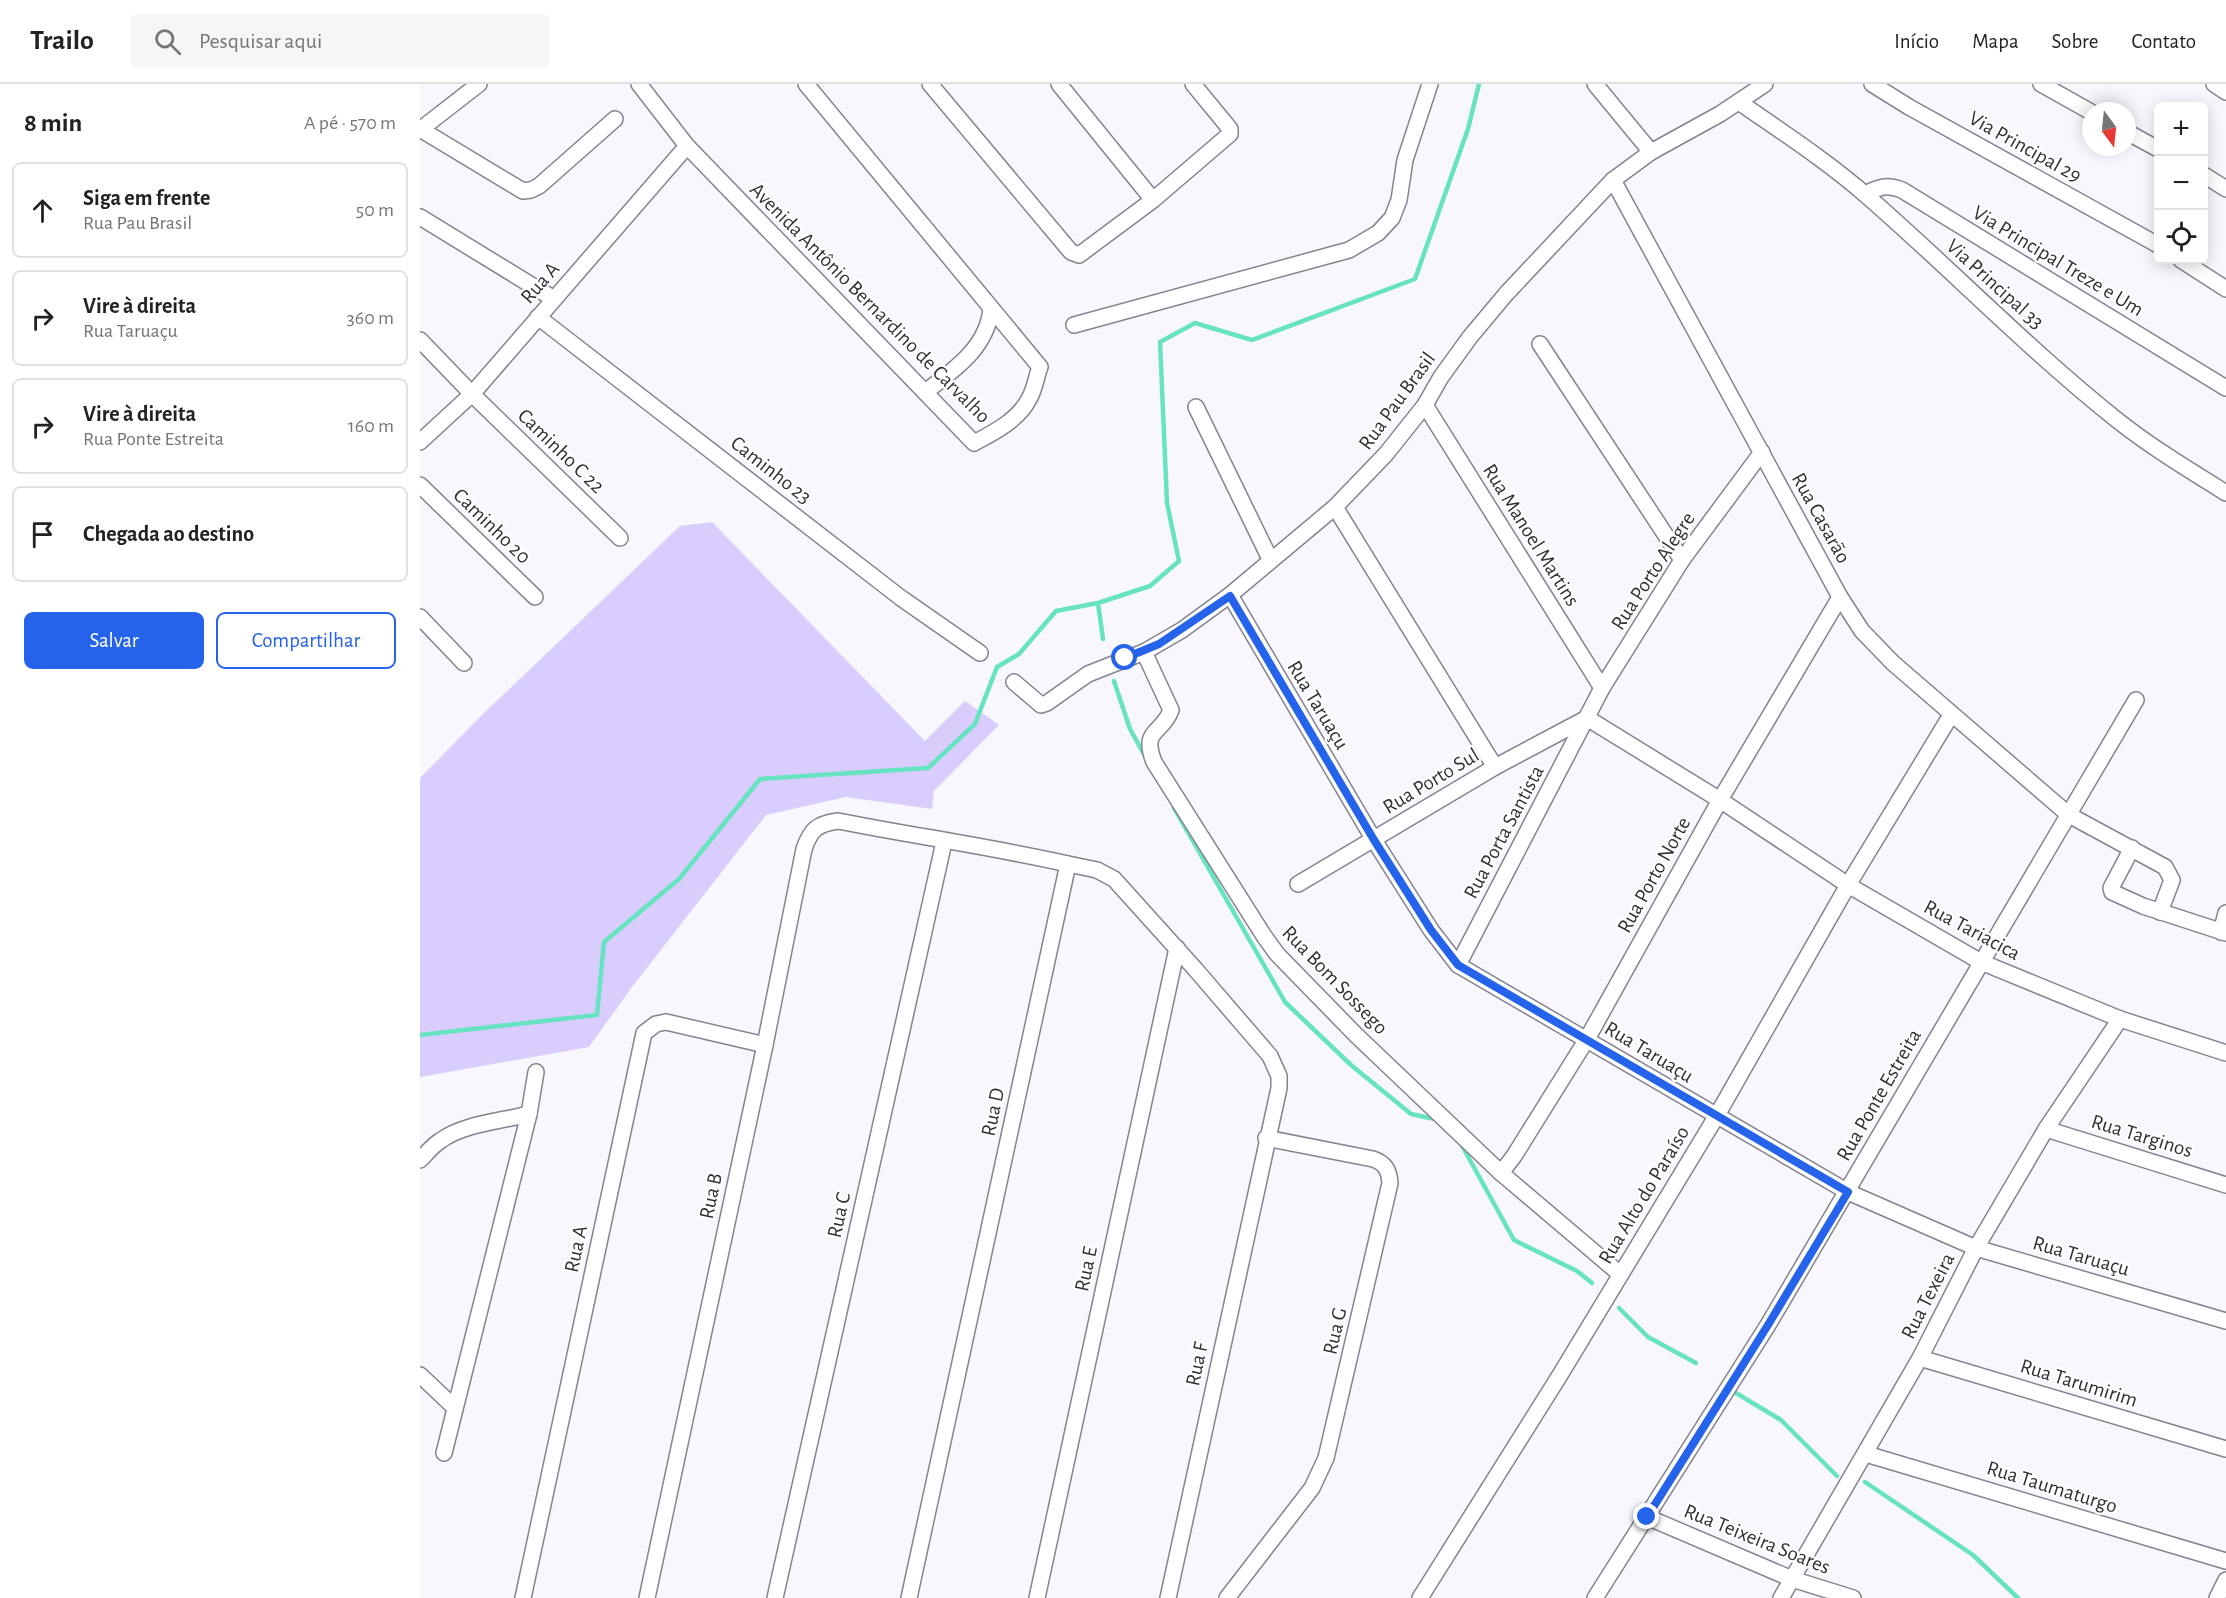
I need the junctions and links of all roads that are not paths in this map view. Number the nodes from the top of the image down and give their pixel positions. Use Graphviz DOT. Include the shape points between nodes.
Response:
graph roads {
  1 [pos="479,84"];
  2 [pos="639,84"];
  3 [pos="806,84"];
  4 [pos="930,84"];
  5 [pos="1059,84"];
  6 [pos="1193,84"];
  7 [pos="1430,84"];
  8 [pos="1595,84"];
  9 [pos="1765,84"];
  10 [pos="1872,84"];
  11 [pos="2041,84"];
  12 [pos="2214,84"];
  13 [pos="2226,92"];
  14 [pos="1739,102"];
  15 [pos="2082,107"];
  16 [pos="615,119"];
  17 [pos="420,129"];
  18 [pos="2136,137"];
  19 [pos="687,146"];
  20 [pos="2154,147"];
  21 [pos="1651,152"];
  22 [pos="2208,178"];
  23 [pos="1613,180"];
  24 [pos="2226,189"];
  25 [pos="1865,194"];
  26 [pos="1153,200"];
  27 [pos="420,217"];
  28 [pos="2154,243"];
  29 [pos="2187,264"];
  30 [pos="2226,289"];
  31 [pos="554,299"];
  32 [pos="991,308"];
  33 [pos="538,317"];
  34 [pos="1074,325"];
  35 [pos="420,340"];
  36 [pos="1540,344"];
  37 [pos="2226,388"];
  38 [pos="925,392"];
  39 [pos="472,394"];
  40 [pos="1425,405"];
  41 [pos="1196,407"];
  42 [pos="420,442"];
  43 [pos="1762,452"];
  44 [pos="420,485"];
  45 [pos="2226,493"];
  46 [pos="1335,507"];
  47 [pos="620,538"];
  48 [pos="1270,559"];
  49 [pos="1682,560"];
  50 [pos="1230,596"];
  51 [pos="535,597"];
  52 [pos="1840,597"];
  53 [pos="420,617"];
  54 [pos="1144,651"];
  55 [pos="980,653"];
  56 [pos="464,663"];
  57 [pos="1014,682"];
  58 [pos="1602,688"];
  59 [pos="2136,700"];
  60 [pos="1951,715"];
  61 [pos="1587,718"];
  62 [pos="1495,767"];
  63 [pos="1720,800"];
  64 [pos="2069,815"];
  65 [pos="1374,840"];
  66 [pos="944,842"];
  67 [pos="2132,849"];
  68 [pos="1068,864"];
  69 [pos="1298,884"];
  70 [pos="1848,885"];
  71 [pos="2160,912"];
  72 [pos="2226,912"];
  73 [pos="2223,933"];
  74 [pos="1177,948"];
  75 [pos="1981,962"];
  76 [pos="1458,965"];
  77 [pos="2120,1019"];
  78 [pos="1587,1039"];
  79 [pos="765,1045"];
  80 [pos="2226,1053"];
  81 [pos="536,1072"];
  82 [pos="529,1114"];
  83 [pos="1716,1117"];
  84 [pos="2046,1129"];
  85 [pos="1266,1138"];
  86 [pos="420,1161"];
  87 [pos="1501,1173"];
  88 [pos="2226,1185"];
  89 [pos="1848,1192"];
  90 [pos="1976,1248"];
  91 [pos="1620,1274"];
  92 [pos="2226,1321"];
  93 [pos="1920,1358"];
  94 [pos="420,1375"];
  95 [pos="455,1408"];
  96 [pos="2226,1449"];
  97 [pos="444,1453"];
  98 [pos="1866,1454"];
  99 [pos="1647,1517"];
  100 [pos="2226,1561"];
  101 [pos="1792,1579"];
  102 [pos="2226,1580"];
  103 [pos="523,1598"];
  104 [pos="647,1598"];
  105 [pos="775,1598"];
  106 [pos="909,1598"];
  107 [pos="1037,1598"];
  108 [pos="1168,1598"];
  109 [pos="1227,1598"];
  110 [pos="1420,1598"];
  111 [pos="1595,1598"];
  112 [pos="1781,1598"];
  113 [pos="1853,1598"];
  114 [pos="2217,1598"];
  1 -- 17 [label="street"];
  2 -- 19 [label="street, Avenida Antônio Bernardino de Carvalho"];
  3 -- 32 [label="street, Avenida Antônio Bernardino de Carvalho"];
  4 -- 26 [label="street" via="1071,252 1083,254"];
  5 -- 26 [label="street"];
  6 -- 26 [label="street" via="1231,133"];
  7 -- 34 [label="street" via="1405,160 1399,200 1392,218 1378,233 1349,250"];
  8 -- 21 [label="street"];
  9 -- 14 [label="street, Rua Pau Brasil"];
  10 -- 28 [label="street, Via Principal 29"];
  11 -- 15 [label="street"];
  12 -- 13 [label="street"];
  14 -- 21 [label="street, Rua Pau Brasil"];
  14 -- 25 [label="street, Via Principal 33"];
  16 -- 17 [label="street" via="539,186 523,191"];
  18 -- 20 [label="street"];
  19 -- 31 [label="street, Rua A"];
  19 -- 38 [label="street, Avenida Antônio Bernardino de Carvalho"];
  21 -- 23 [label="street, Rua Pau Brasil"];
  22 -- 24 [label="street"];
  23 -- 40 [label="street, Rua Pau Brasil" via="1470,337"];
  23 -- 43 [label="street, Rua Casarão"];
  25 -- 37 [label="street, Via Principal Treze e Um" via="1890,185 1902,190"];
  25 -- 45 [label="street, Via Principal 33" via="2116,419"];
  27 -- 31 [label="street"];
  29 -- 30 [label="street"];
  31 -- 33 [label="street, Rua A"];
  32 -- 38 [label="street" via="990,321 979,344"];
  32 -- 38 [label="street, Avenida Antônio Bernardino de Carvalho" via="1040,367 1030,398 1020,412 974,443"];
  33 -- 39 [label="street, Rua A"];
  33 -- 55 [label="street, Caminho 23" via="902,598"];
  35 -- 39 [label="street, Caminho C 22"];
  36 -- 49 [label="street"];
  39 -- 42 [label="street, Rua A"];
  39 -- 47 [label="street, Caminho C 22"];
  40 -- 46 [label="street, Rua Pau Brasil" via="1386,454"];
  40 -- 58 [label="street, Rua Manoel Martins"];
  41 -- 48 [label="street"];
  43 -- 49 [label="street, Rua Porto Alegre"];
  43 -- 52 [label="street, Rua Casarão"];
  44 -- 51 [label="street, Caminho 20"];
  46 -- 48 [label="street, Rua Pau Brasil"];
  46 -- 62 [label="street"];
  48 -- 50 [label="street, Rua Pau Brasil"];
  49 -- 58 [label="street, Rua Porto Alegre"];
  50 -- 54 [label="street, Rua Pau Brasil"];
  50 -- 65 [label="street, Rua Taruaçu"];
  52 -- 60 [label="street, Rua Casarão" via="1876,647"];
  52 -- 63 [label="street, Rua Porto Norte"];
  53 -- 56 [label="street"];
  54 -- 57 [label="street, Rua Pau Brasil" via="1088,674 1041,705"];
  54 -- 87 [label="street, Rua Bom Sossego" via="1171,710 1150,738 1154,762 1264,936 1356,1035"];
  58 -- 61 [label="street, Rua Porto Alegre"];
  59 -- 64 [label="street, Rua Ponte Estreita"];
  60 -- 64 [label="street, Rua Casarão"];
  60 -- 70 [label="street, Rua Alto do Paraíso"];
  61 -- 62 [label="street, Rua Porto Sul"];
  61 -- 63 [label="street, Rua Tariacica"];
  61 -- 76 [label="street, Rua Porta Santista"];
  62 -- 65 [label="street, Rua Porto Sul"];
  63 -- 70 [label="street, Rua Tariacica"];
  63 -- 78 [label="street, Rua Porto Norte"];
  64 -- 67 [label="street, Rua Casarão"];
  64 -- 75 [label="street, Rua Ponte Estreita"];
  65 -- 69 [label="street, Rua Porto Sul"];
  65 -- 76 [label="street, Rua Taruaçu"];
  66 -- 68 [label="street"];
  66 -- 79 [label="street, Rua B" via="838,821 813,830 804,849"];
  66 -- 105 [label="street, Rua C"];
  67 -- 71 [label="street, Rua Casarão" via="2169,872 2171,883"];
  67 -- 71 [label="street" via="2111,891"];
  68 -- 74 [label="street" via="1097,870 1114,879"];
  68 -- 106 [label="street, Rua D"];
  70 -- 75 [label="street, Rua Tariacica"];
  70 -- 83 [label="street, Rua Alto do Paraíso"];
  71 -- 73 [label="street"];
  72 -- 73 [label="street"];
  74 -- 85 [label="street" via="1276,1066 1279,1088"];
  74 -- 107 [label="street, Rua E"];
  75 -- 77 [label="street, Rua Tariacica"];
  75 -- 89 [label="street, Rua Ponte Estreita"];
  76 -- 78 [label="street, Rua Taruaçu"];
  77 -- 80 [label="street, Rua Tariacica"];
  77 -- 84 [label="street, Rua Texeira"];
  78 -- 83 [label="street, Rua Taruaçu"];
  78 -- 87 [label="street, Rua Porto Norte"];
  79 -- 103 [label="street, Rua A" via="666,1022 644,1033"];
  79 -- 104 [label="street, Rua B"];
  81 -- 82 [label="street"];
  82 -- 86 [label="street" via="450,1135"];
  82 -- 95 [label="street"];
  83 -- 89 [label="street, Rua Taruaçu"];
  83 -- 91 [label="street, Rua Alto do Paraíso"];
  84 -- 88 [label="street, Rua Targinos"];
  84 -- 90 [label="street, Rua Texeira"];
  85 -- 108 [label="street, Rua F"];
  85 -- 109 [label="street, Rua G" via="1373,1159 1383,1164 1390,1183 1326,1458 1312,1488"];
  87 -- 91 [label="street, Rua Bom Sossego"];
  89 -- 90 [label="street, Rua Taruaçu"];
  89 -- 99 [label="street, Rua Ponte Estreita"];
  90 -- 92 [label="street, Rua Taruaçu"];
  90 -- 93 [label="street, Rua Texeira"];
  91 -- 110 [label="street, Rua Alto do Paraíso"];
  93 -- 96 [label="street, Rua Tarumirim"];
  93 -- 98 [label="street, Rua Texeira"];
  94 -- 95 [label="street"];
  95 -- 97 [label="street"];
  98 -- 100 [label="street, Rua Taumaturgo"];
  98 -- 101 [label="street, Rua Texeira"];
  99 -- 101 [label="street, Rua Teixeira Soares"];
  99 -- 111 [label="street, Rua Ponte Estreita"];
  101 -- 112 [label="street, Rua Texeira"];
  101 -- 113 [label="street, Rua Teixeira Soares"];
  102 -- 114 [label="street"];
}
